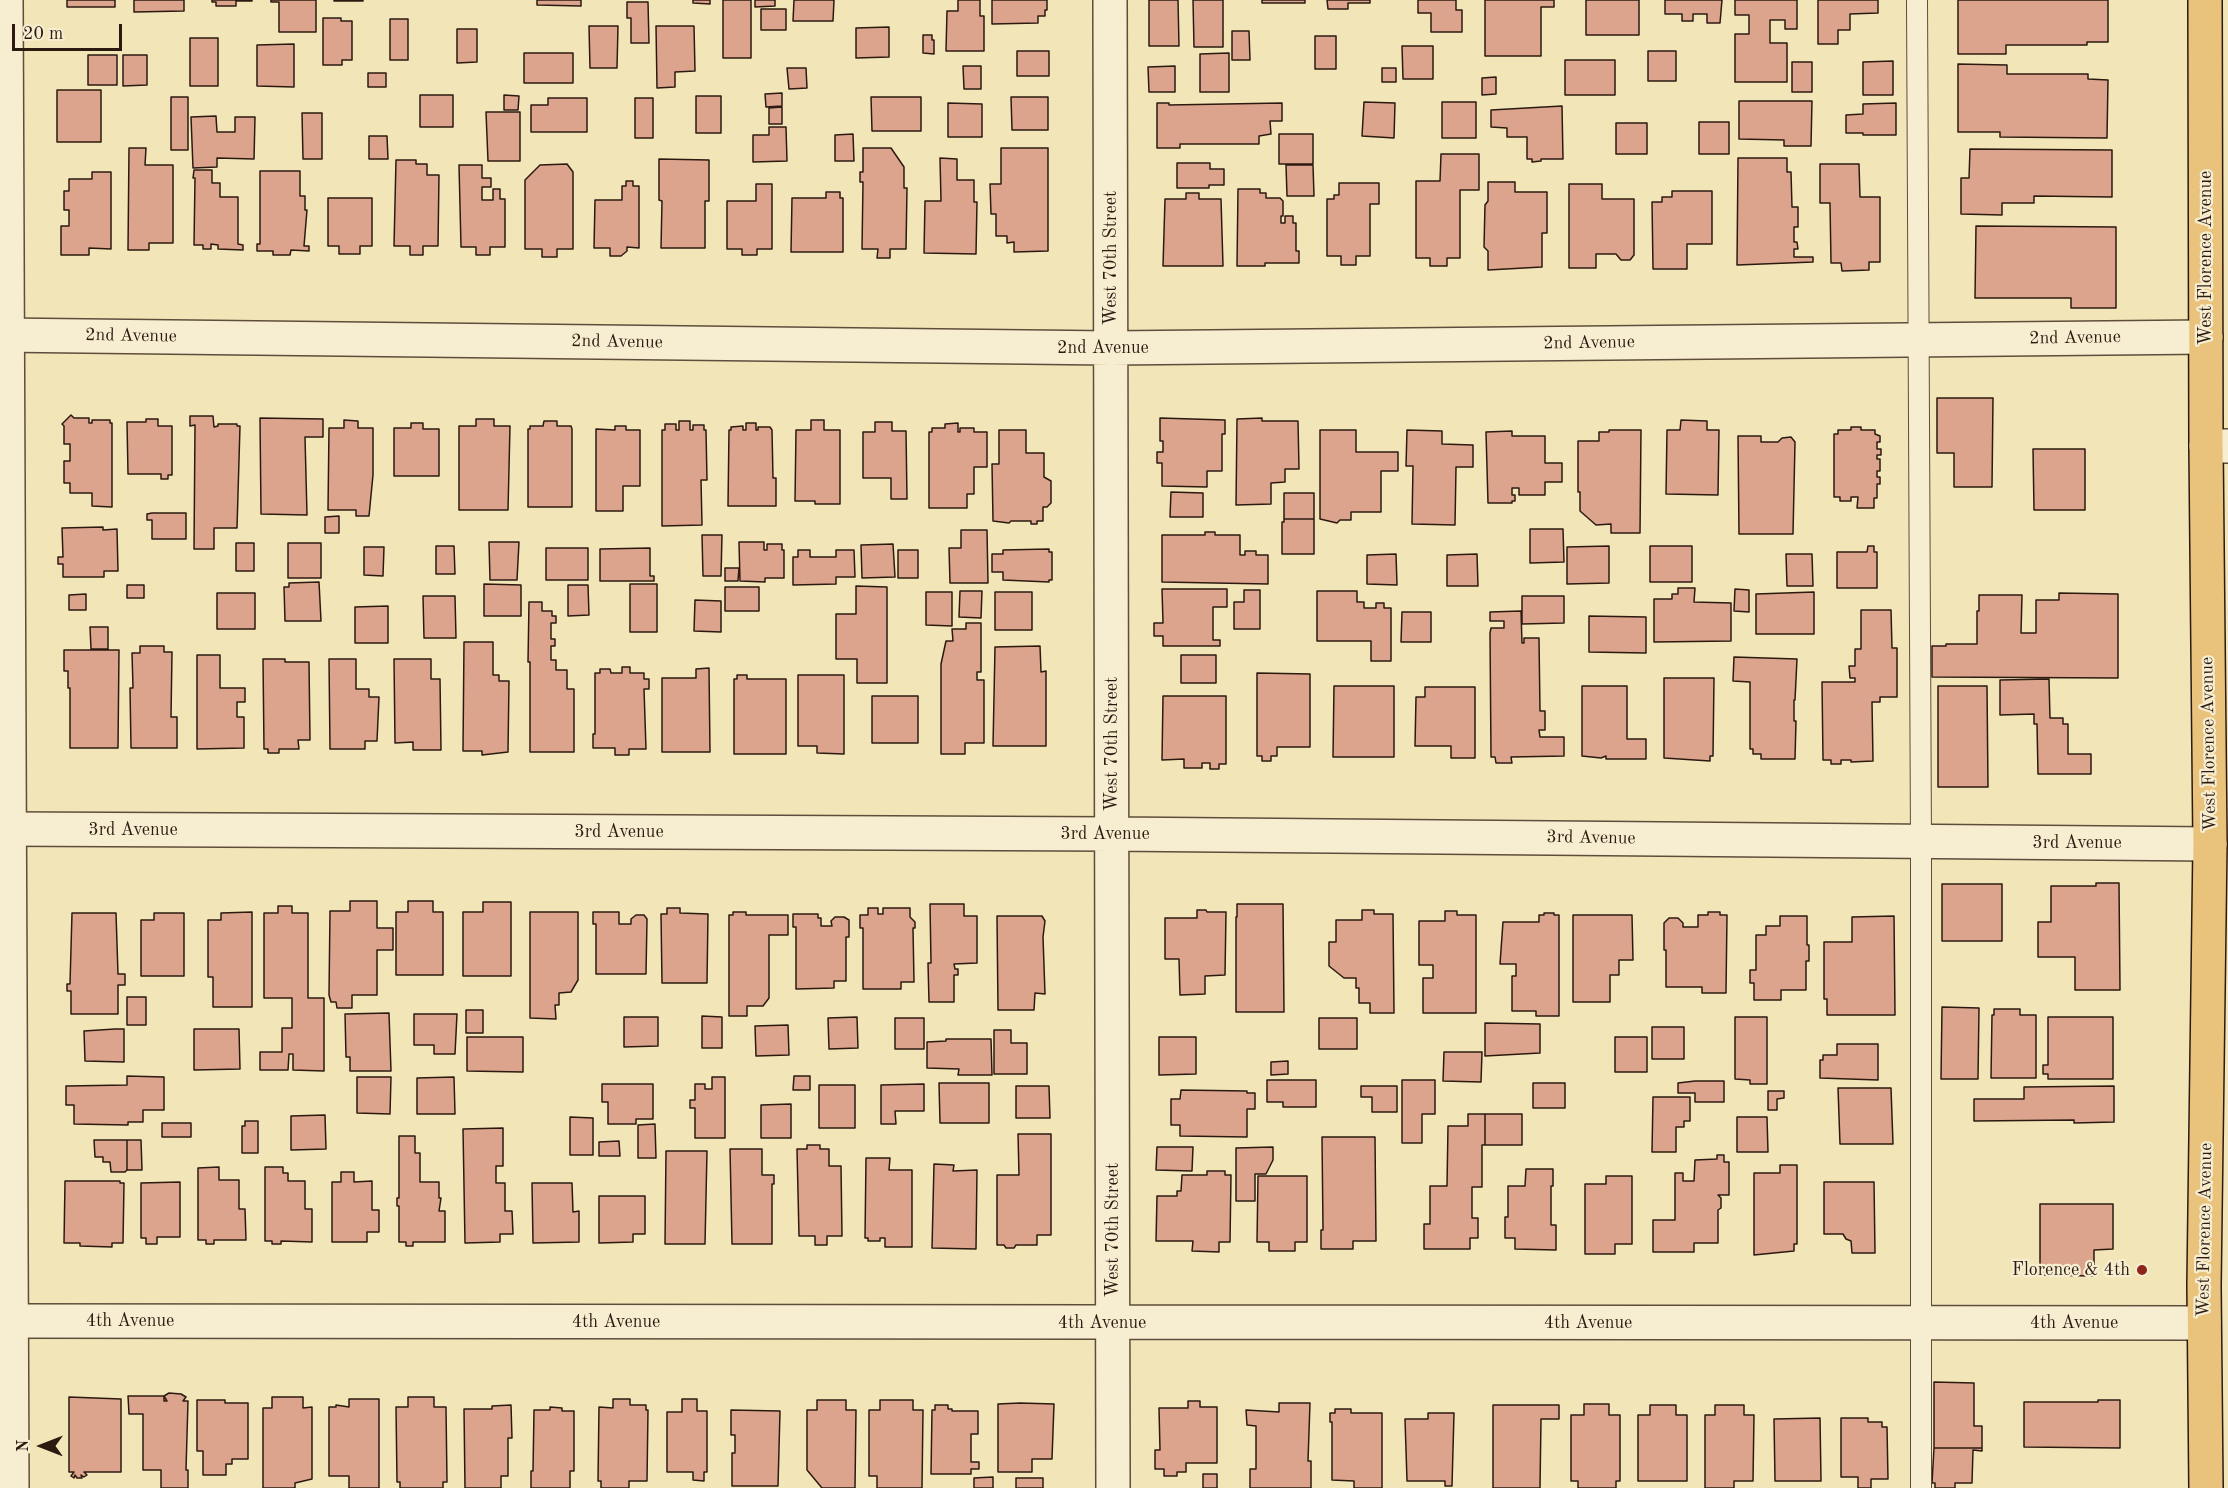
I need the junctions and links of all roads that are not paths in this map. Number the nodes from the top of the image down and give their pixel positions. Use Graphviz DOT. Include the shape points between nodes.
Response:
graph roads {
  1 [pos="6,0"];
  2 [pos="1110,0"];
  3 [pos="1917,0"];
  4 [pos="2205,0"];
  5 [pos="3,335"];
  6 [pos="2206,337"];
  7 [pos="1920,340"];
  8 [pos="1111,348"];
  9 [pos="2217,446"];
  10 [pos="5,829"];
  11 [pos="1112,834"];
  12 [pos="1922,842"];
  13 [pos="2210,844"];
  14 [pos="6,1321"];
  15 [pos="1113,1323"];
  16 [pos="1922,1323"];
  17 [pos="2204,1323"];
  18 [pos="12,1488"];
  19 [pos="1113,1488"];
  20 [pos="1921,1488"];
  21 [pos="2206,1488"];
  1 -- 5 [label="street"];
  2 -- 8 [label="street, West 70th Street"];
  3 -- 7 [label="lane"];
  4 -- 6 [label="main road, West Florence Avenue"];
  5 -- 8 [label="street, 2nd Avenue"];
  5 -- 10 [label="street"];
  6 -- 7 [label="street, 2nd Avenue"];
  6 -- 9 [label="main road, West Florence Avenue"];
  7 -- 8 [label="street, 2nd Avenue"];
  7 -- 12 [label="lane"];
  8 -- 11 [label="street, West 70th Street"];
  9 -- 13 [label="main road, West Florence Avenue"];
  10 -- 11 [label="street, 3rd Avenue"];
  10 -- 14 [label="street"];
  11 -- 12 [label="street, 3rd Avenue"];
  11 -- 15 [label="street, West 70th Street"];
  12 -- 13 [label="street, 3rd Avenue"];
  12 -- 16 [label="lane"];
  13 -- 17 [label="main road, West Florence Avenue"];
  14 -- 15 [label="street, 4th Avenue"];
  14 -- 18 [label="street"];
  15 -- 16 [label="street, 4th Avenue"];
  15 -- 19 [label="street, West 70th Street"];
  16 -- 17 [label="street, 4th Avenue"];
  16 -- 20 [label="lane"];
  17 -- 21 [label="main road, West Florence Avenue"];
}
